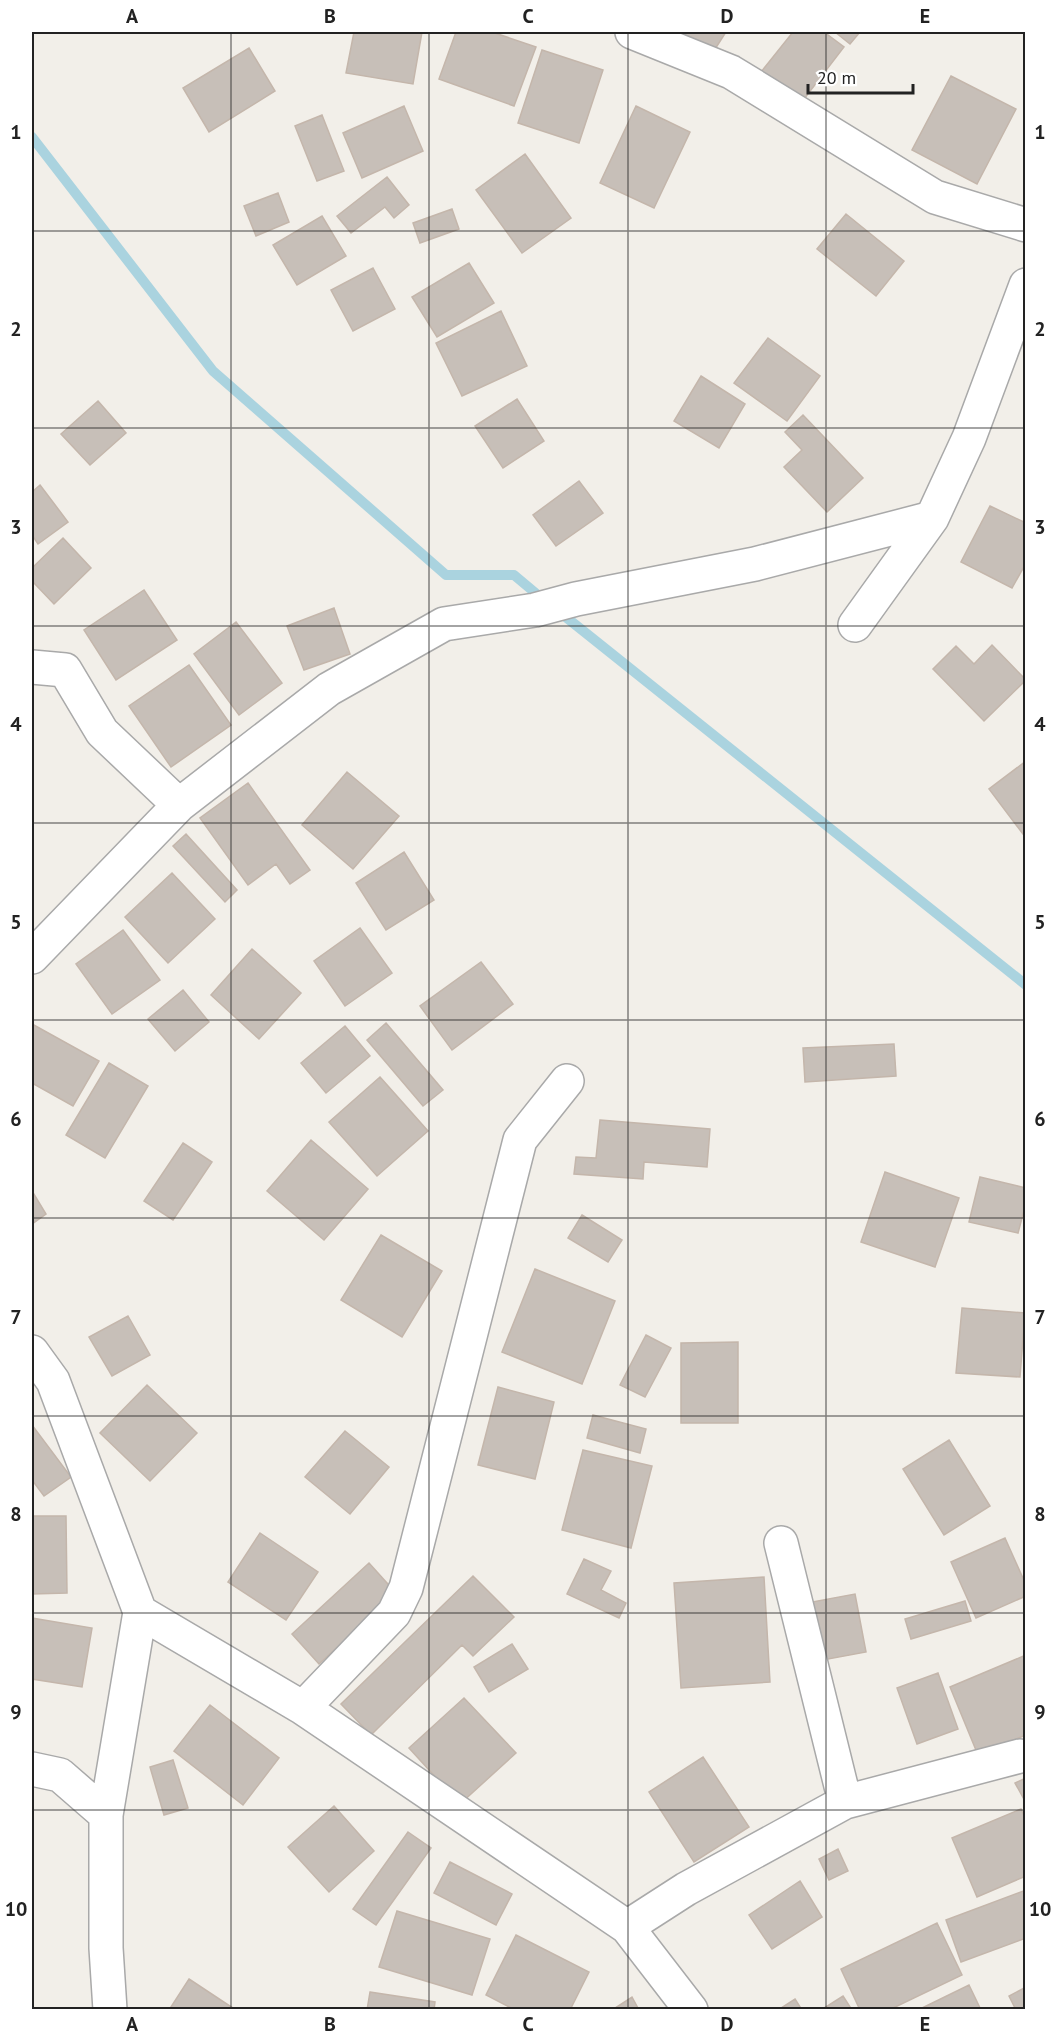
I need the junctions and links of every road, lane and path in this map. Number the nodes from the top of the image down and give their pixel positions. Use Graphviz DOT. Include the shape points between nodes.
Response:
graph roads {
  1 [pos="632,32"];
  2 [pos="1026,225"];
  3 [pos="1026,285"];
  4 [pos="932,518"];
  5 [pos="855,625"];
  6 [pos="32,667"];
  7 [pos="179,805"];
  8 [pos="32,957"];
  9 [pos="567,1081"];
  10 [pos="32,1352"];
  11 [pos="781,1542"];
  12 [pos="140,1612"];
  13 [pos="303,1708"];
  14 [pos="1020,1756"];
  15 [pos="32,1769"];
  16 [pos="845,1802"];
  17 [pos="106,1815"];
  18 [pos="627,1927"];
  19 [pos="110,2010"];
  20 [pos="691,2010"];
  1 -- 2 [label="street" via="731,72 935,197"];
  3 -- 4 [label="street" via="969,438"];
  4 -- 5 [label="street"];
  4 -- 7 [label="street" via="756,564 535,610 444,624 329,689"];
  6 -- 7 [label="street" via="65,670 102,732"];
  7 -- 8 [label="street"];
  9 -- 13 [label="street" via="520,1140 406,1588 394,1613"];
  10 -- 12 [label="street" via="53,1381"];
  11 -- 16 [label="street"];
  12 -- 13 [label="street"];
  12 -- 17 [label="street"];
  13 -- 18 [label="street"];
  14 -- 16 [label="street"];
  15 -- 17 [label="street" via="60,1776"];
  16 -- 18 [label="street" via="686,1889"];
  17 -- 19 [label="street"];
  18 -- 20 [label="street"];
}
